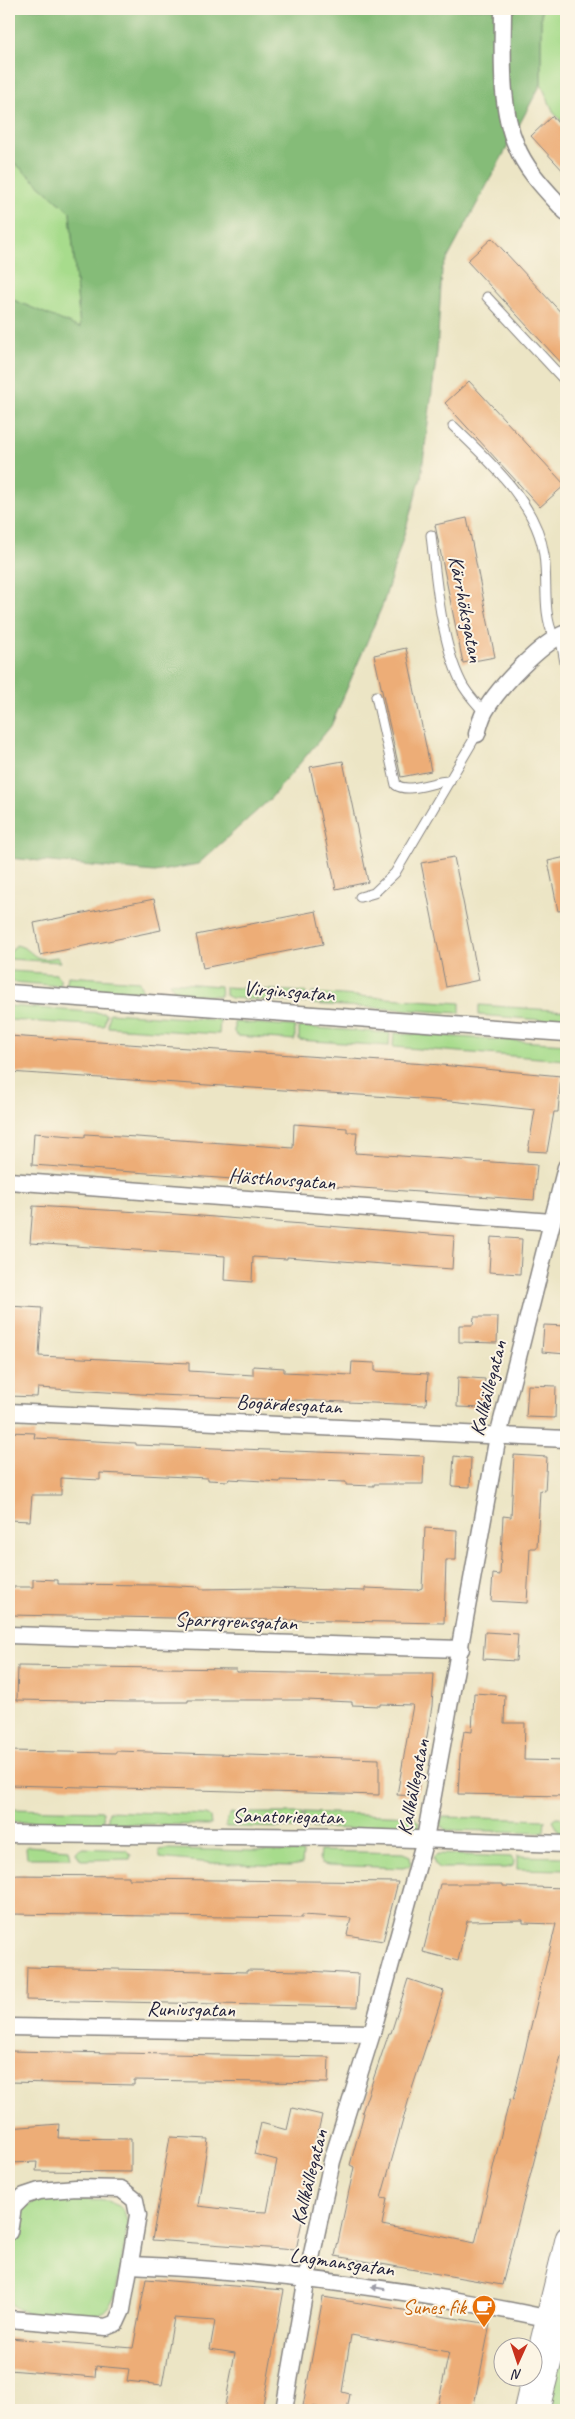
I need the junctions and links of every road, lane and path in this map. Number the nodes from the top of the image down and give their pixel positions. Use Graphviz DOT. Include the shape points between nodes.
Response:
graph roads {
  1 [pos="503,9"];
  2 [pos="566,212"];
  3 [pos="487,297"];
  4 [pos="566,382"];
  5 [pos="453,426"];
  6 [pos="431,535"];
  7 [pos="560,635"];
  8 [pos="566,668"];
  9 [pos="376,696"];
  10 [pos="484,712"];
  11 [pos="477,734"];
  12 [pos="450,780"];
  13 [pos="360,897"];
  14 [pos="9,993"];
  15 [pos="566,1033"];
  16 [pos="566,1167"];
  17 [pos="9,1181"];
  18 [pos="552,1222"];
  19 [pos="9,1412"];
  20 [pos="498,1436"];
  21 [pos="566,1439"];
  22 [pos="9,1635"];
  23 [pos="461,1649"];
  24 [pos="9,1834"];
  25 [pos="425,1839"];
  26 [pos="566,1844"];
  27 [pos="9,2027"];
  28 [pos="372,2033"];
  29 [pos="9,2232"];
  30 [pos="566,2237"];
  31 [pos="130,2264"];
  32 [pos="307,2277"];
  33 [pos="566,2306"];
  34 [pos="546,2318"];
  35 [pos="9,2320"];
  36 [pos="542,2336"];
  37 [pos="530,2386"];
  38 [pos="284,2410"];
  39 [pos="524,2410"];
  40 [pos="539,2410"];
  1 -- 2 [label="street" via="503,82 516,146 533,174"];
  3 -- 4 [label="lane"];
  5 -- 7 [label="lane" via="504,478 530,518 542,545 548,618"];
  6 -- 10 [label="lane, Kärrhöksgatan" via="437,584 454,664 462,684"];
  7 -- 8 [label="lane"];
  7 -- 10 [label="street, Kärrhöksgatan" via="504,685"];
  9 -- 12 [label="lane" via="396,785 401,788"];
  10 -- 11 [label="street, Kärrhöksgatan"];
  11 -- 12 [label="lane, Kärrhöksgatan"];
  12 -- 13 [label="lane, Kärrhöksgatan" via="395,873 374,893"];
  14 -- 15 [label="street, Virginsgatan"];
  16 -- 18 [label="street, Kallkällegatan"];
  17 -- 18 [label="street, Hästhovsgatan"];
  18 -- 20 [label="street, Kallkällegatan"];
  19 -- 20 [label="street, Bogärdesgatan"];
  20 -- 21 [label="street, Bogärdesgatan"];
  20 -- 23 [label="street, Kallkällegatan"];
  22 -- 23 [label="street, Sparrgrensgatan"];
  23 -- 25 [label="street, Kallkällegatan"];
  24 -- 25 [label="street, Sanatoriegatan"];
  25 -- 26 [label="street, Sanatoriegatan"];
  25 -- 28 [label="street, Kallkällegatan"];
  27 -- 28 [label="street, Runiusgatan"];
  28 -- 32 [label="street, Kallkällegatan" via="332,2162"];
  29 -- 31 [label="street" via="13,2207 24,2196 39,2191 76,2188 121,2189 135,2200 138,2215"];
  30 -- 34 [label="street"];
  31 -- 32 [label="street, Lagmansgatan"];
  31 -- 35 [label="street" via="122,2310 116,2323 106,2327"];
  34 -- 32 [label="street, Lagmansgatan, one-way" via="454,2299"];
  32 -- 38 [label="street, Kallkällegatan"];
  33 -- 40 [label="street"];
  34 -- 36 [label="street"];
  37 -- 39 [label="street"];
}
